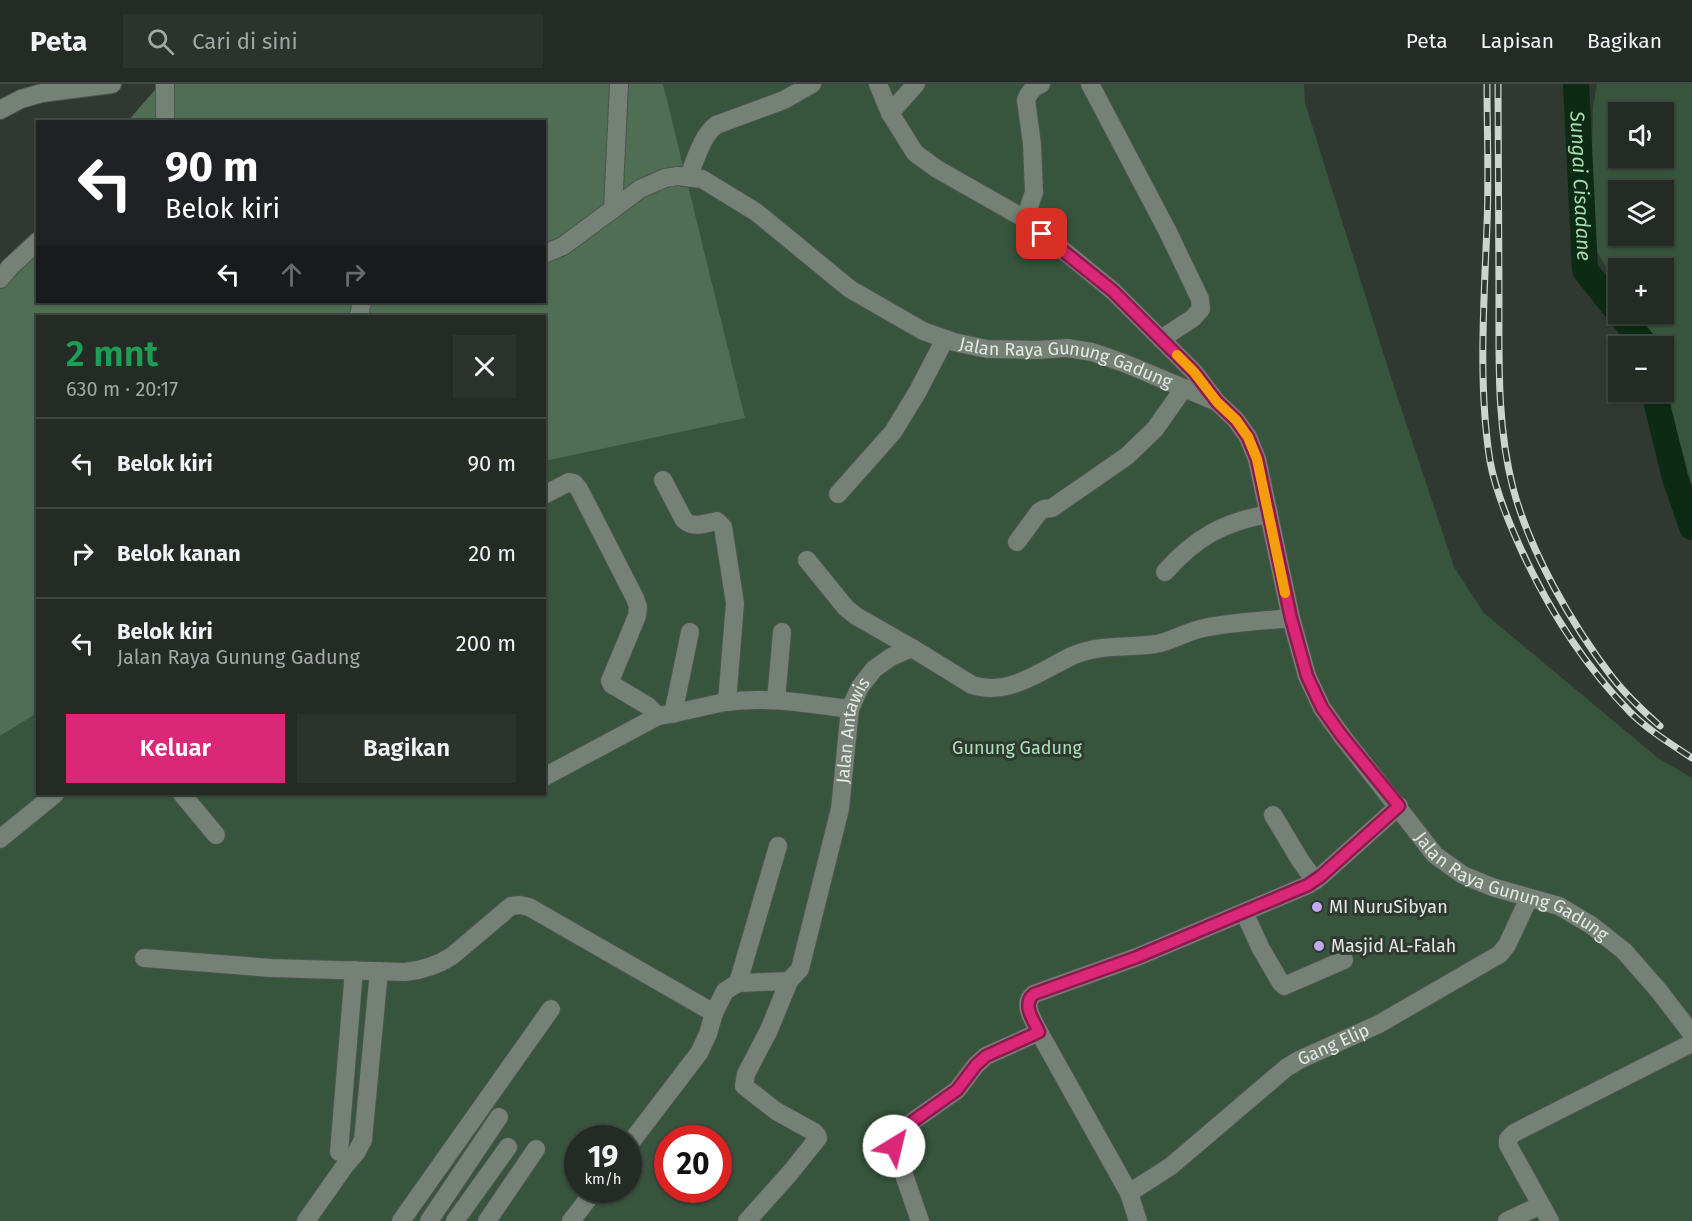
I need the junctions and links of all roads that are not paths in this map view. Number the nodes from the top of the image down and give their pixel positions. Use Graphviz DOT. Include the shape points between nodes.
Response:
graph roads {
  1 [pos="112,84"];
  2 [pos="165,84"];
  3 [pos="619,84"];
  4 [pos="812,84"];
  5 [pos="878,84"];
  6 [pos="916,84"];
  7 [pos="1041,84"];
  8 [pos="1095,86"];
  9 [pos="0,110"];
  10 [pos="890,113"];
  11 [pos="165,120"];
  12 [pos="688,177"];
  13 [pos="613,209"];
  14 [pos="1025,219"];
  15 [pos="36,243"];
  16 [pos="546,253"];
  17 [pos="0,279"];
  18 [pos="945,339"];
  19 [pos="1161,339"];
  20 [pos="1184,388"];
  21 [pos="1217,402"];
  22 [pos="663,480"];
  23 [pos="546,494"];
  24 [pos="838,494"];
  25 [pos="1269,514"];
  26 [pos="1017,542"];
  27 [pos="807,560"];
  28 [pos="1165,572"];
  29 [pos="1291,618"];
  30 [pos="690,632"];
  31 [pos="782,632"];
  32 [pos="912,648"];
  33 [pos="776,699"];
  34 [pos="727,702"];
  35 [pos="850,709"];
  36 [pos="666,715"];
  37 [pos="546,776"];
  38 [pos="54,795"];
  39 [pos="183,795"];
  40 [pos="1399,806"];
  41 [pos="1273,815"];
  42 [pos="2,833"];
  43 [pos="216,835"];
  44 [pos="778,846"];
  45 [pos="1315,880"];
  46 [pos="1529,898"];
  47 [pos="1244,912"];
  48 [pos="144,958"];
  49 [pos="1344,960"];
  50 [pos="354,970"];
  51 [pos="379,971"];
  52 [pos="789,981"];
  53 [pos="738,983"];
  54 [pos="551,1009"];
  55 [pos="714,1013"];
  56 [pos="1039,1032"];
  57 [pos="1692,1034"];
  58 [pos="1692,1043"];
  59 [pos="499,1118"];
  60 [pos="642,1128"];
  61 [pos="508,1147"];
  62 [pos="536,1149"];
  63 [pos="339,1152"];
  64 [pos="1129,1194"];
  65 [pos="585,1203"];
  66 [pos="1546,1213"];
  67 [pos="306,1221"];
  68 [pos="401,1221"];
  69 [pos="429,1221"];
  70 [pos="455,1221"];
  71 [pos="487,1221"];
  72 [pos="571,1221"];
  73 [pos="747,1221"];
  74 [pos="920,1221"];
  75 [pos="1138,1221"];
  76 [pos="1507,1221"];
  1 -- 9 [label="street" via="42,93"];
  2 -- 11 [label="street"];
  3 -- 13 [label="street"];
  4 -- 12 [label="street" via="784,100 712,128"];
  5 -- 10 [label="street"];
  6 -- 10 [label="street"];
  7 -- 14 [label="street" via="1026,100 1034,192"];
  8 -- 19 [label="street" via="1200,299 1201,309 1193,318"];
  10 -- 14 [label="street" via="915,153"];
  12 -- 13 [label="street, Jalan Raya Gunung Gadung" via="664,178 640,189"];
  12 -- 18 [label="street, Jalan Raya Gunung Gadung" via="710,182 756,212 850,289 923,331"];
  13 -- 16 [label="street, Jalan Raya Gunung Gadung" via="563,246"];
  14 -- 19 [label="street" via="1113,291"];
  15 -- 17 [label="street"];
  18 -- 20 [label="street, Jalan Raya Gunung Gadung" via="987,349 1067,348 1092,352"];
  18 -- 24 [label="street" via="893,432"];
  19 -- 21 [label="street"];
  20 -- 21 [label="street, Jalan Raya Gunung Gadung"];
  20 -- 26 [label="street" via="1155,429 1128,456 1052,508 1039,512"];
  21 -- 25 [label="street, Jalan Raya Gunung Gadung" via="1248,437"];
  22 -- 34 [label="street" via="688,524 717,520 723,527 735,603"];
  23 -- 36 [label="street" via="574,483 635,598 638,616 610,681 612,685"];
  25 -- 28 [label="street" via="1246,518 1196,542"];
  25 -- 29 [label="street, Jalan Raya Gunung Gadung"];
  27 -- 32 [label="street" via="846,608"];
  29 -- 32 [label="street" via="1204,628 1154,644 1100,647 994,689 972,685"];
  29 -- 40 [label="street, Jalan Raya Gunung Gadung" via="1307,676 1322,708"];
  30 -- 36 [label="street"];
  31 -- 33 [label="street"];
  32 -- 35 [label="street, Jalan Antawis" via="874,669"];
  33 -- 34 [label="street"];
  33 -- 35 [label="street"];
  34 -- 36 [label="street"];
  35 -- 52 [label="street, Jalan Antawis" via="840,809 800,969"];
  36 -- 37 [label="street"];
  38 -- 42 [label="street"];
  39 -- 43 [label="street"];
  40 -- 45 [label="street"];
  40 -- 46 [label="street, Jalan Raya Gunung Gadung" via="1435,855 1463,875"];
  41 -- 45 [label="street"];
  44 -- 53 [label="street"];
  45 -- 47 [label="street"];
  46 -- 57 [label="street, Jalan Raya Gunung Gadung" via="1559,906 1624,951"];
  46 -- 64 [label="street, Gang Elip" via="1500,954 1379,1024 1286,1068 1171,1166"];
  47 -- 49 [label="street" via="1284,986"];
  47 -- 56 [label="street" via="1034,994 1027,1003"];
  48 -- 50 [label="street"];
  50 -- 51 [label="street"];
  50 -- 63 [label="street"];
  51 -- 55 [label="street" via="431,968 452,956 511,906 520,905"];
  51 -- 67 [label="street" via="363,1140"];
  52 -- 53 [label="street"];
  52 -- 73 [label="street, Jalan Antawis" via="744,1086 818,1138"];
  53 -- 55 [label="street" via="725,991"];
  54 -- 68 [label="street"];
  55 -- 60 [label="street" via="699,1053"];
  56 -- 64 [label="street"];
  56 -- 74 [label="street" via="986,1056 957,1090 895,1134 892,1140"];
  58 -- 66 [label="street" via="1508,1139 1508,1146"];
  59 -- 69 [label="street"];
  61 -- 70 [label="street"];
  62 -- 71 [label="street"];
  64 -- 75 [label="street"];
  65 -- 72 [label="street"];
  66 -- 76 [label="street"];
}
